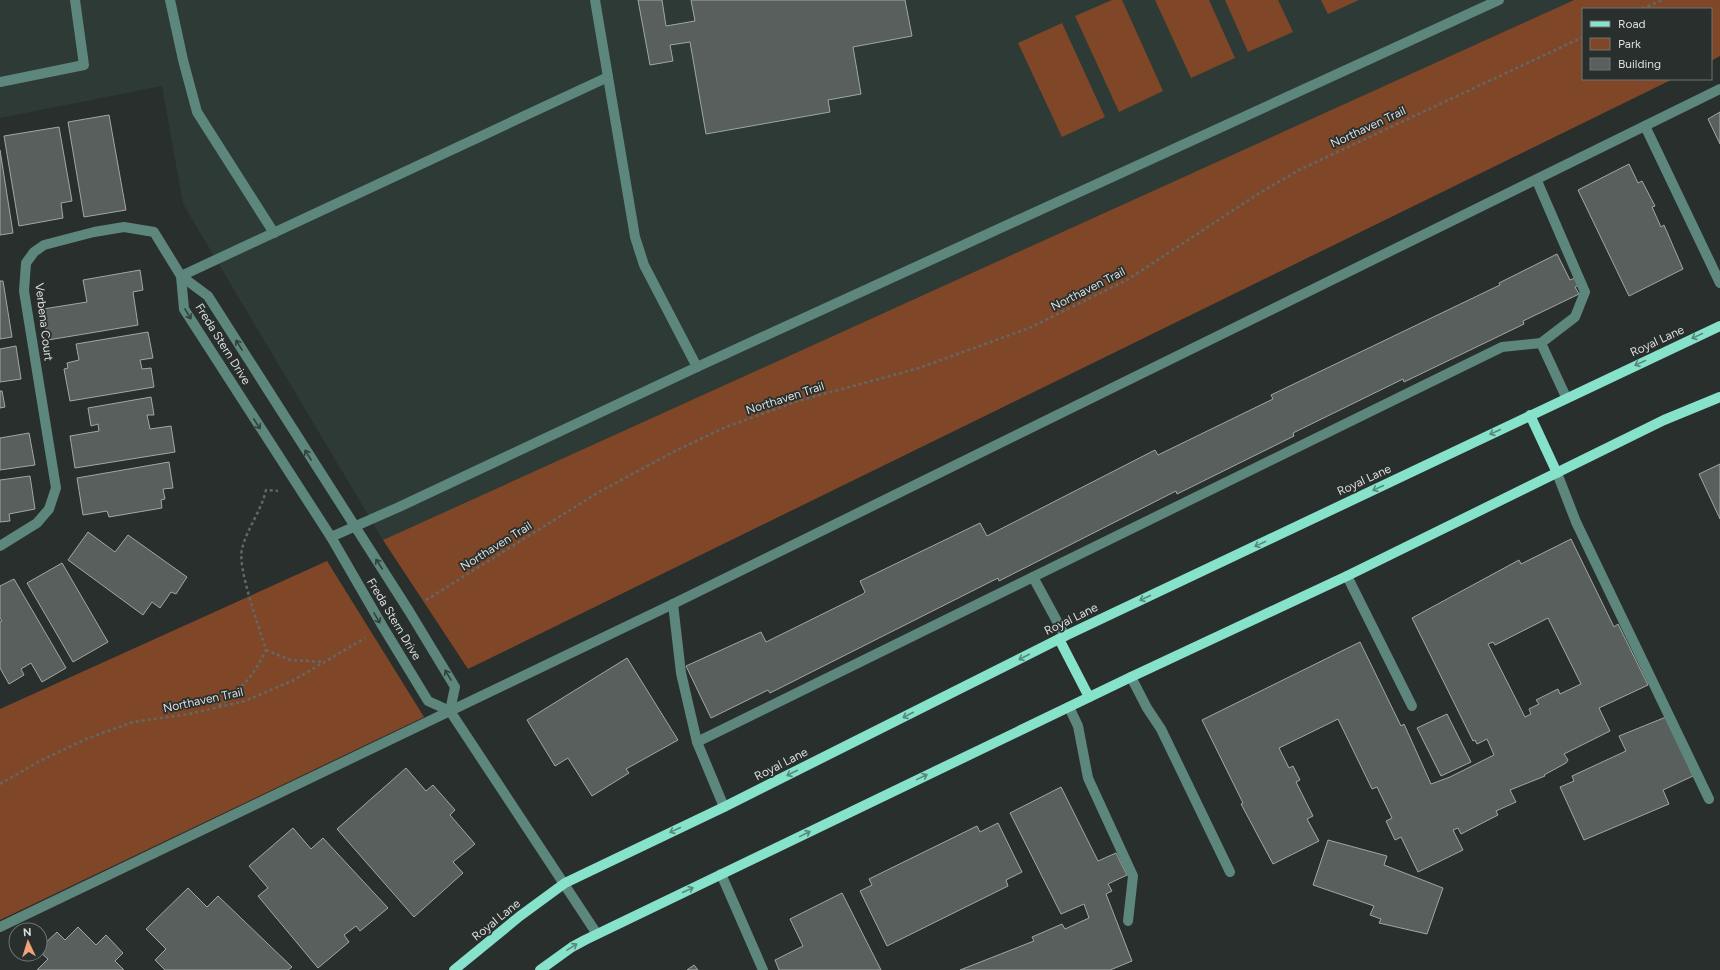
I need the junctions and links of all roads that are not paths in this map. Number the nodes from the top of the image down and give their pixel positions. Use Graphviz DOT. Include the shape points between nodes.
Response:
graph roads {
  1 [pos="75,0"];
  2 [pos="170,0"];
  3 [pos="595,0"];
  4 [pos="1499,0"];
  5 [pos="608,77"];
  6 [pos="0,82"];
  7 [pos="1720,89"];
  8 [pos="1645,126"];
  9 [pos="1536,180"];
  10 [pos="274,233"];
  11 [pos="181,276"];
  12 [pos="1720,283"];
  13 [pos="1720,326"];
  14 [pos="1541,342"];
  15 [pos="697,368"];
  16 [pos="1566,397"];
  17 [pos="1720,397"];
  18 [pos="1530,415"];
  19 [pos="1557,473"];
  20 [pos="354,527"];
  21 [pos="330,537"];
  22 [pos="0,546"];
  23 [pos="1347,576"];
  24 [pos="1033,577"];
  25 [pos="673,604"];
  26 [pos="1062,638"];
  27 [pos="1131,677"];
  28 [pos="1089,697"];
  29 [pos="1412,706"];
  30 [pos="1069,707"];
  31 [pos="450,711"];
  32 [pos="697,742"];
  33 [pos="1709,799"];
  34 [pos="724,807"];
  35 [pos="1230,872"];
  36 [pos="721,874"];
  37 [pos="565,883"];
  38 [pos="1128,921"];
  39 [pos="0,927"];
  40 [pos="597,934"];
  41 [pos="454,970"];
  42 [pos="540,970"];
  43 [pos="763,970"];
  1 -- 6 [label="street" via="84,64"];
  2 -- 10 [label="street" via="197,112"];
  3 -- 5 [label="street"];
  4 -- 15 [label="street"];
  5 -- 10 [label="street"];
  5 -- 15 [label="street" via="635,237 644,265"];
  7 -- 8 [label="street"];
  8 -- 9 [label="street"];
  8 -- 12 [label="street"];
  9 -- 14 [label="street" via="1585,292 1575,317"];
  9 -- 25 [label="street"];
  10 -- 11 [label="street"];
  20 -- 11 [label="street, Freda Stern Drive, one-way" via="208,296"];
  11 -- 21 [label="street, Freda Stern Drive, one-way" via="184,309"];
  11 -- 22 [label="street, Verbena Court" via="154,232 124,227 94,232 44,246 34,252 26,263 24,291 56,488 49,509 37,523"];
  13 -- 16 [label="main road, Royal Lane, one-way"];
  14 -- 16 [label="street"];
  14 -- 24 [label="street" via="1502,347"];
  15 -- 20 [label="street"];
  16 -- 18 [label="main road, Royal Lane"];
  17 -- 19 [label="main road" via="1664,420"];
  18 -- 19 [label="main road"];
  18 -- 26 [label="main road, Royal Lane, one-way"];
  19 -- 23 [label="main road"];
  19 -- 33 [label="street" via="1576,522"];
  20 -- 21 [label="street"];
  31 -- 20 [label="street, Freda Stern Drive, one-way" via="455,687"];
  21 -- 31 [label="street, Freda Stern Drive, one-way" via="428,701"];
  23 -- 27 [label="main road"];
  23 -- 29 [label="street"];
  24 -- 26 [label="street"];
  24 -- 32 [label="street"];
  25 -- 31 [label="street"];
  25 -- 32 [label="street" via="681,673"];
  26 -- 28 [label="main road"];
  26 -- 34 [label="main road, Royal Lane, one-way"];
  27 -- 28 [label="main road"];
  27 -- 35 [label="street" via="1161,729"];
  28 -- 30 [label="main road"];
  36 -- 30 [label="main road, one-way"];
  30 -- 38 [label="street" via="1078,726 1088,778 1133,876"];
  31 -- 37 [label="street"];
  31 -- 39 [label="street"];
  32 -- 34 [label="street"];
  34 -- 37 [label="main road, Royal Lane, one-way"];
  40 -- 36 [label="main road, one-way"];
  36 -- 43 [label="street"];
  37 -- 40 [label="street"];
  37 -- 41 [label="main road, Royal Lane"];
  42 -- 40 [label="main road, one-way" via="572,947"];
}
